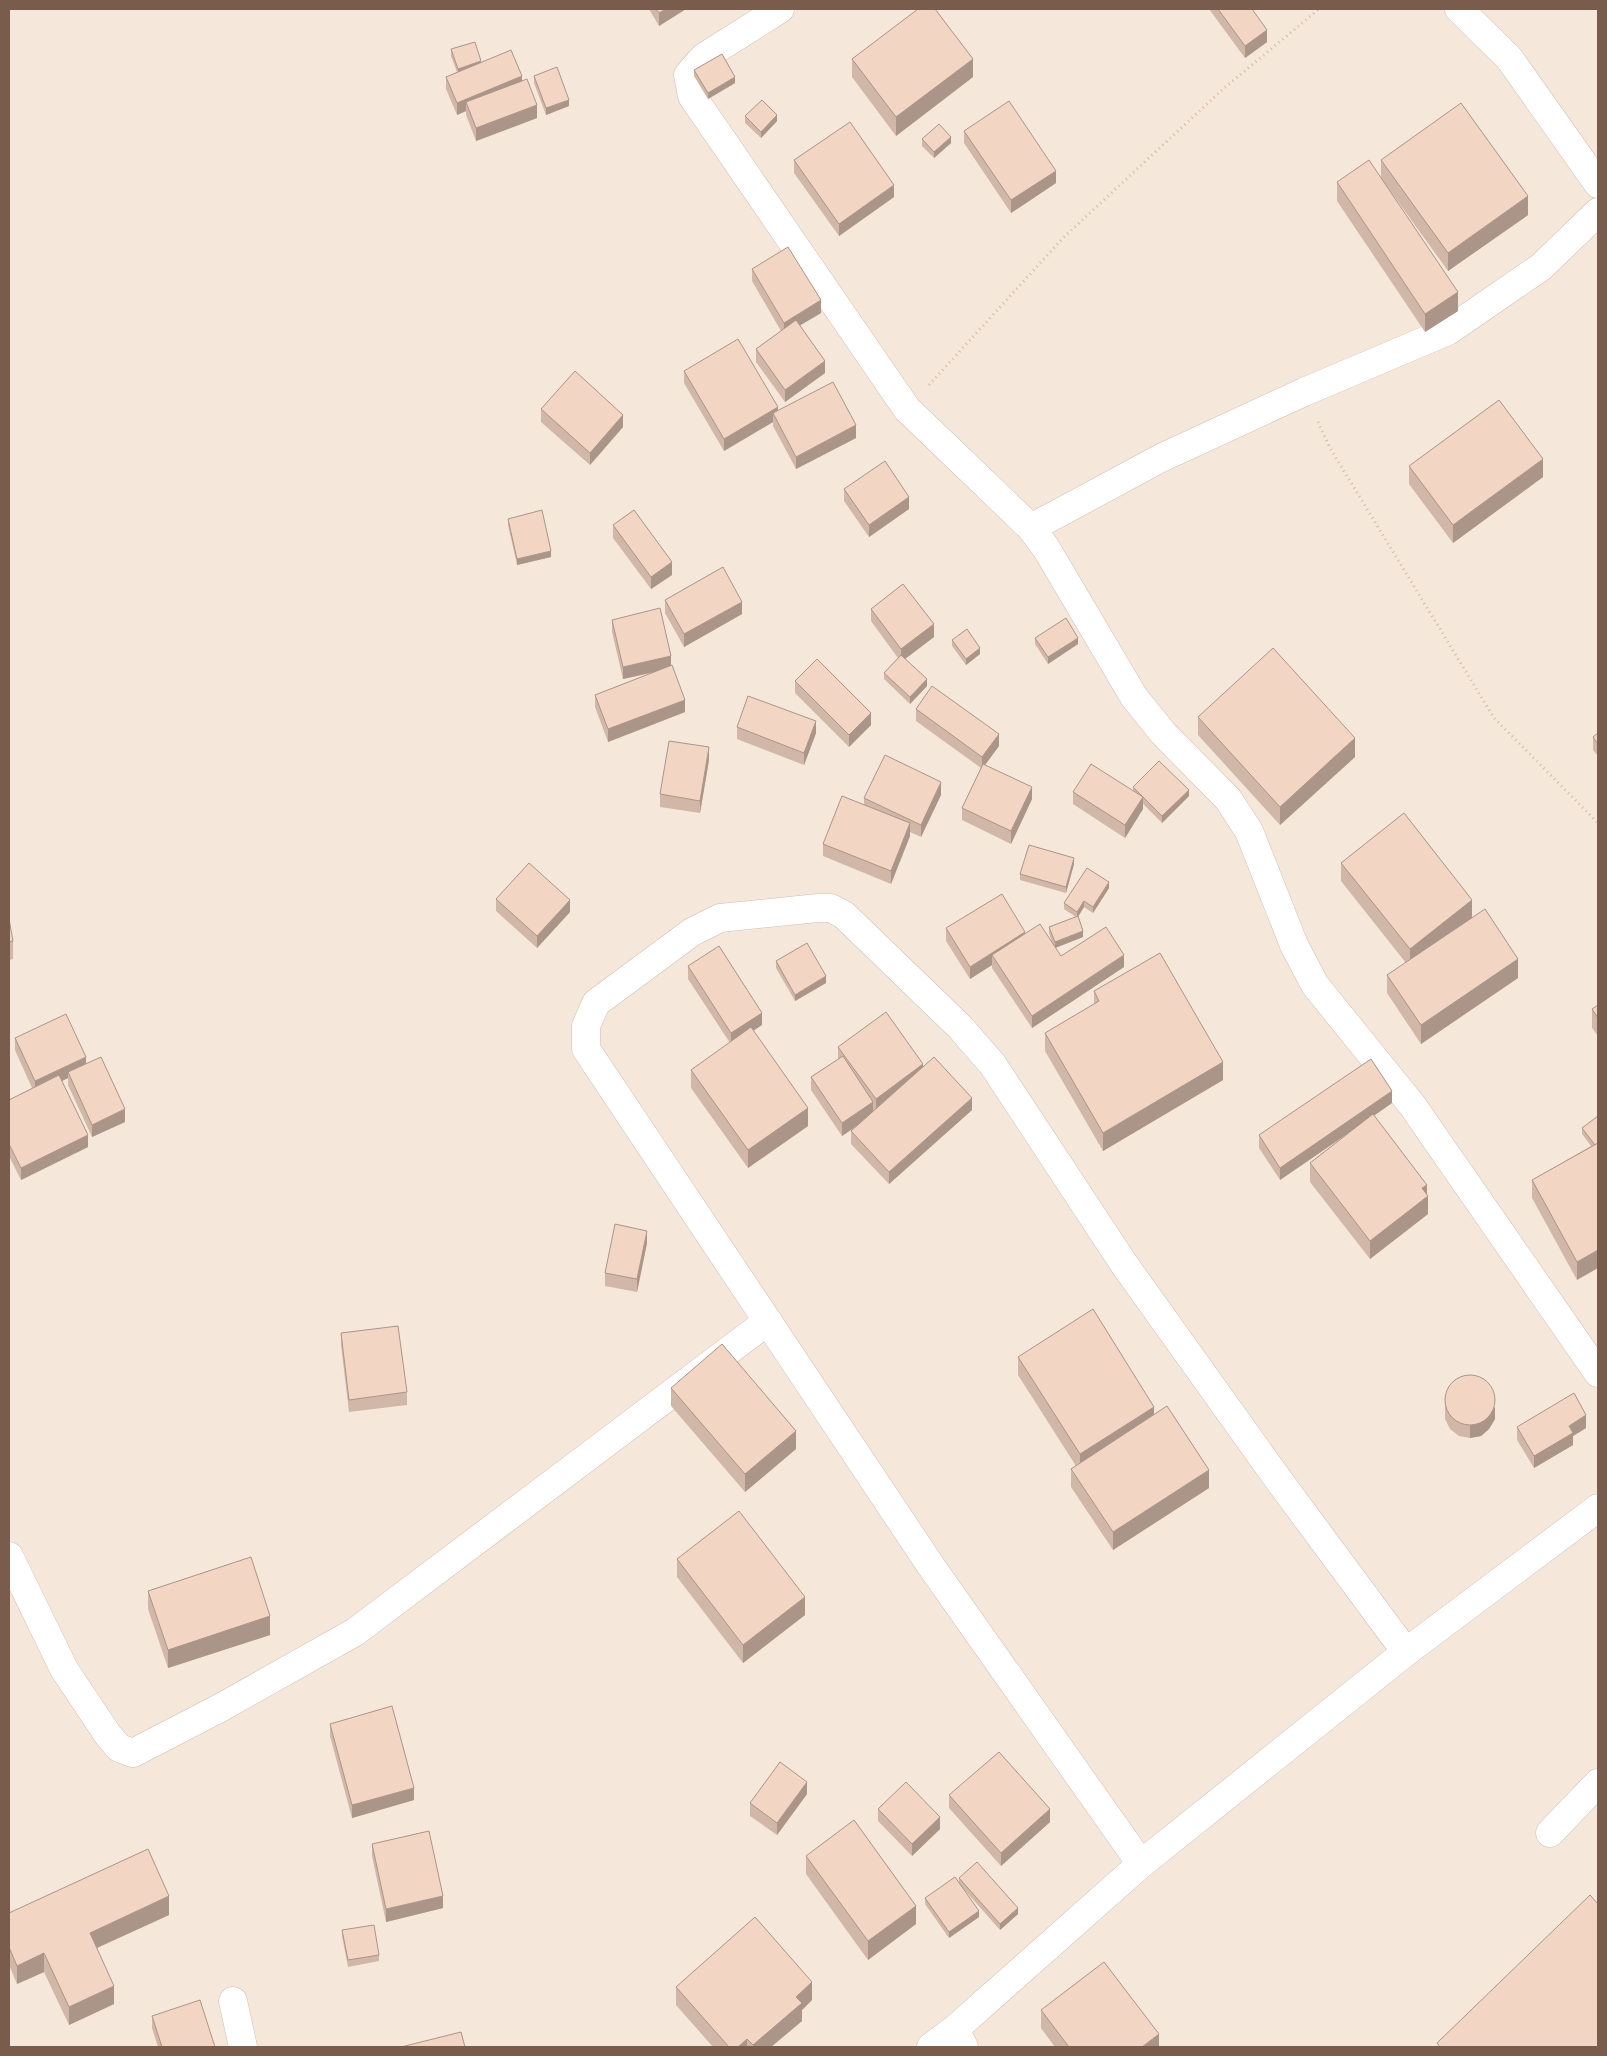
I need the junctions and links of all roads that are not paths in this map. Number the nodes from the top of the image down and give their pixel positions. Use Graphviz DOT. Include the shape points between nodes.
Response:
graph roads {
  1 [pos="780,9"];
  2 [pos="1459,9"];
  3 [pos="1598,184"];
  4 [pos="1598,212"];
  5 [pos="1031,528"];
  6 [pos="768,1321"];
  7 [pos="1598,1373"];
  8 [pos="1598,1508"];
  9 [pos="9,1556"];
  10 [pos="1406,1652"];
  11 [pos="1598,1783"];
  12 [pos="1550,1833"];
  13 [pos="1140,1864"];
  14 [pos="233,2001"];
  15 [pos="959,2038"];
  16 [pos="243,2047"];
  17 [pos="931,2047"];
  1 -- 5 [label="street" via="704,57 688,75 692,96 907,409"];
  2 -- 3 [label="street" via="1509,58"];
  4 -- 5 [label="street" via="1541,266 1448,331 1161,458"];
  5 -- 7 [label="street" via="1134,697 1163,733 1228,799 1249,831 1314,985 1412,1105"];
  6 -- 9 [label="street" via="355,1632 133,1753 119,1748 108,1735 64,1669"];
  6 -- 10 [label="street" via="586,1049 586,1026 596,1003 692,932 720,918 831,908 844,914 960,1027 993,1065 1124,1264"];
  6 -- 13 [label="street" via="932,1566"];
  8 -- 10 [label="street"];
  10 -- 13 [label="street"];
  11 -- 12 [label="street"];
  13 -- 15 [label="street"];
  14 -- 16 [label="street"];
  15 -- 17 [label="street"];
}
